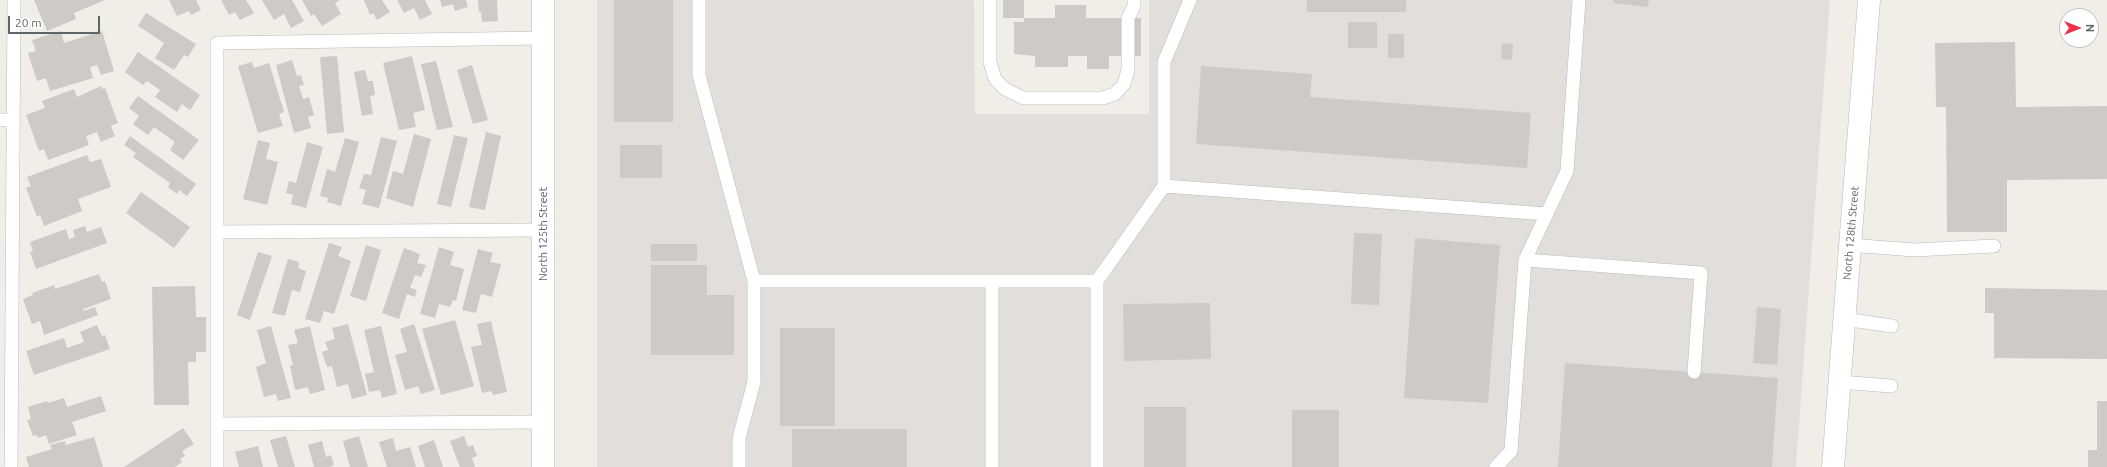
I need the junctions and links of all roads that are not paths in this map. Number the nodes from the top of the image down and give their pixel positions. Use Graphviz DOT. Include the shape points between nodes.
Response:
graph roads {
  1 [pos="14,0"];
  2 [pos="543,0"];
  3 [pos="699,0"];
  4 [pos="990,0"];
  5 [pos="1134,0"];
  6 [pos="1190,0"];
  7 [pos="1579,0"];
  8 [pos="1869,0"];
  9 [pos="543,38"];
  10 [pos="6,120"];
  11 [pos="1164,186"];
  12 [pos="1547,214"];
  13 [pos="543,230"];
  14 [pos="217,232"];
  15 [pos="1850,245"];
  16 [pos="1994,246"];
  17 [pos="1525,260"];
  18 [pos="754,281"];
  19 [pos="992,281"];
  20 [pos="1097,281"];
  21 [pos="1844,318"];
  22 [pos="1892,326"];
  23 [pos="5,342"];
  24 [pos="1694,372"];
  25 [pos="1839,382"];
  26 [pos="1891,386"];
  27 [pos="543,422"];
  28 [pos="217,424"];
  29 [pos="11,467"];
  30 [pos="217,467"];
  31 [pos="543,467"];
  32 [pos="739,467"];
  33 [pos="992,467"];
  34 [pos="1097,467"];
  35 [pos="1496,467"];
  36 [pos="1833,467"];
  1 -- 10 [label="lane"];
  2 -- 9 [label="street, North 125th Street"];
  3 -- 18 [label="lane" via="699,75"];
  4 -- 5 [label="lane" via="990,62 996,79 1005,89 1023,98 1103,98 1115,94 1124,84 1128,70 1128,18"];
  6 -- 11 [label="lane" via="1164,62"];
  7 -- 12 [label="lane" via="1566,171"];
  8 -- 15 [label="street, North 128th Street"];
  9 -- 13 [label="street, North 125th Street"];
  9 -- 14 [label="lane" via="217,43"];
  10 -- 23 [label="lane"];
  11 -- 12 [label="lane"];
  11 -- 20 [label="lane"];
  12 -- 17 [label="lane"];
  13 -- 14 [label="lane"];
  13 -- 27 [label="street, North 125th Street"];
  14 -- 28 [label="lane"];
  15 -- 16 [label="lane" via="1914,250"];
  15 -- 21 [label="street, North 128th Street"];
  17 -- 24 [label="lane" via="1701,273"];
  17 -- 35 [label="lane" via="1511,451"];
  18 -- 19 [label="lane"];
  18 -- 32 [label="lane" via="754,382 739,438"];
  19 -- 20 [label="lane"];
  19 -- 33 [label="lane"];
  20 -- 34 [label="lane"];
  21 -- 22 [label="lane"];
  21 -- 25 [label="street, North 128th Street"];
  23 -- 29 [label="lane"];
  25 -- 26 [label="lane"];
  25 -- 36 [label="street, North 128th Street"];
  27 -- 28 [label="lane"];
  27 -- 31 [label="street, North 125th Street"];
  28 -- 30 [label="lane"];
}
